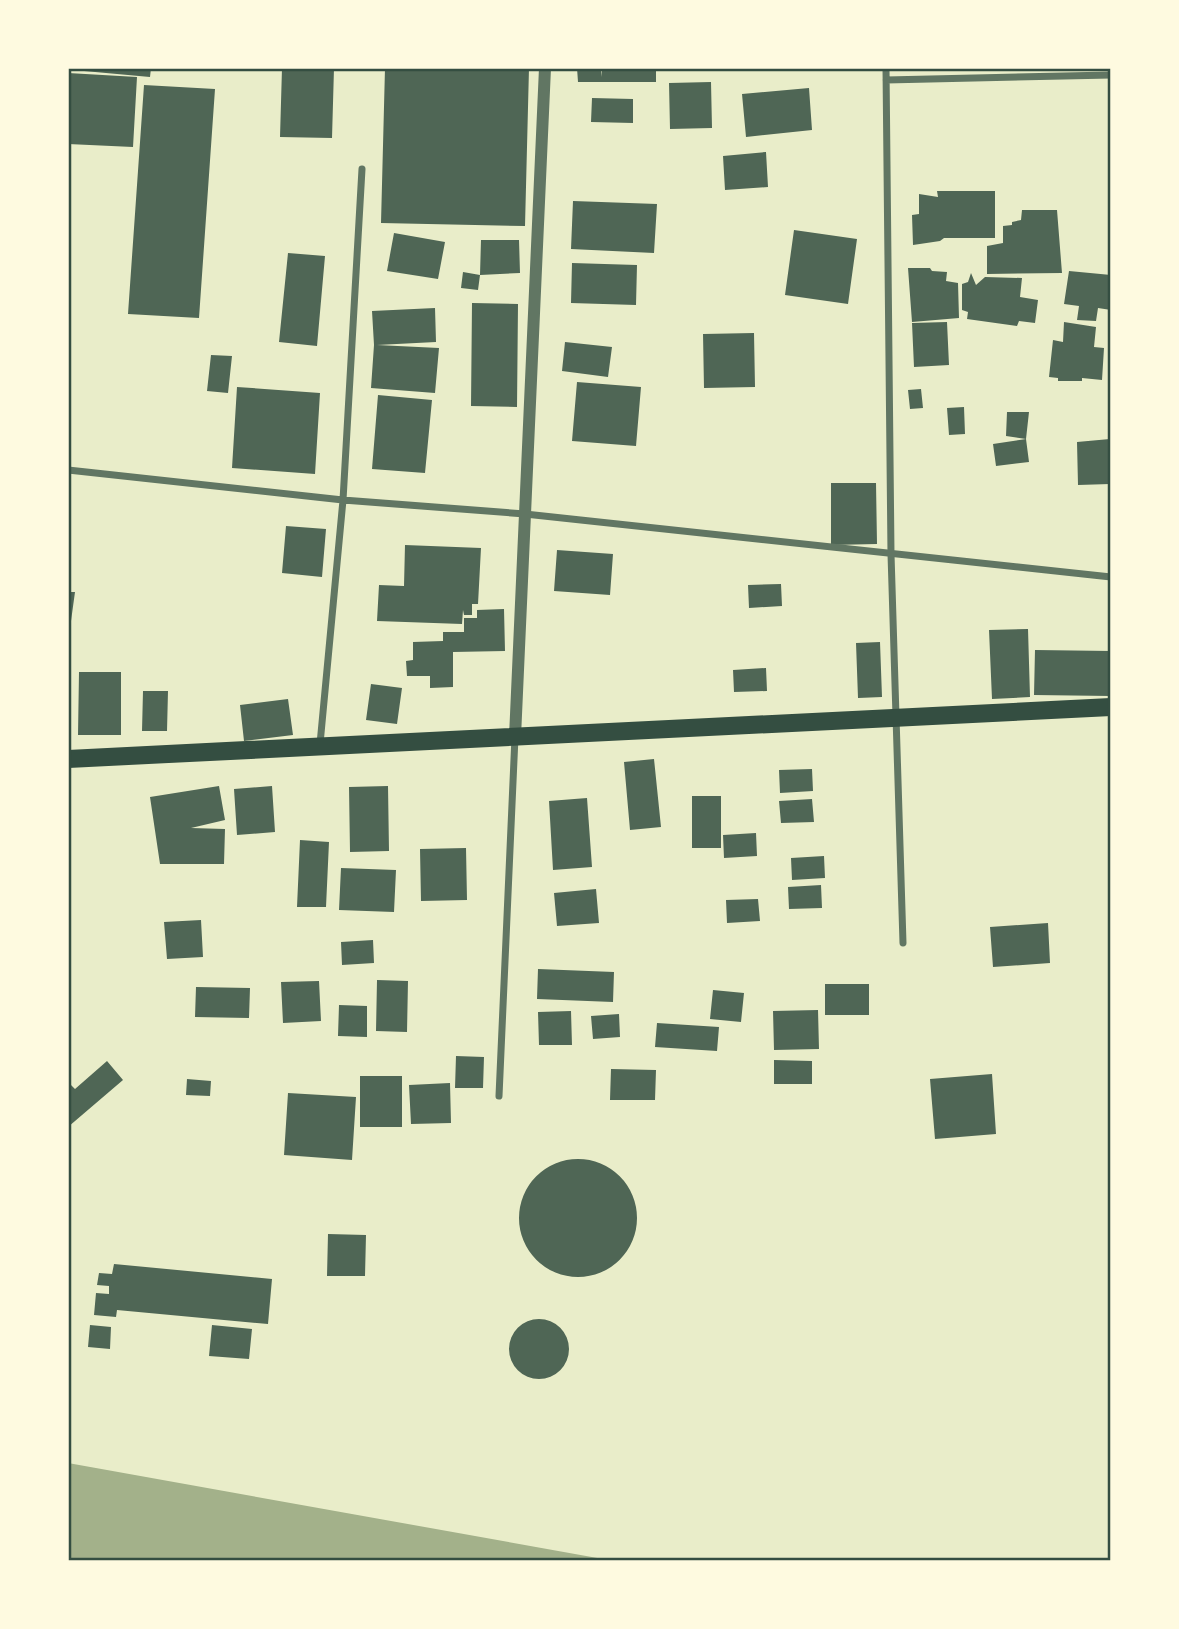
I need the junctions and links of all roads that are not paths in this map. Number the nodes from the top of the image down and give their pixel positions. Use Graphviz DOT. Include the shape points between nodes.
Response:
graph roads {
  1 [pos="545,68"];
  2 [pos="886,68"];
  3 [pos="1111,75"];
  4 [pos="886,80"];
  5 [pos="362,169"];
  6 [pos="68,470"];
  7 [pos="343,500"];
  8 [pos="525,514"];
  9 [pos="891,554"];
  10 [pos="1111,577"];
  11 [pos="1111,707"];
  12 [pos="895,717"];
  13 [pos="515,737"];
  14 [pos="319,747"];
  15 [pos="68,759"];
  16 [pos="903,943"];
  17 [pos="499,1096"];
  1 -- 8 [label="street"];
  2 -- 4 [label="street"];
  3 -- 4 [label="street"];
  4 -- 9 [label="street"];
  5 -- 7 [label="street"];
  6 -- 7 [label="street"];
  7 -- 8 [label="street"];
  7 -- 14 [label="street"];
  8 -- 9 [label="street"];
  8 -- 13 [label="street"];
  9 -- 10 [label="street"];
  9 -- 12 [label="street"];
  11 -- 12 [label="main road"];
  12 -- 13 [label="main road"];
  12 -- 16 [label="street"];
  13 -- 14 [label="main road"];
  13 -- 17 [label="street"];
  14 -- 15 [label="main road"];
}
